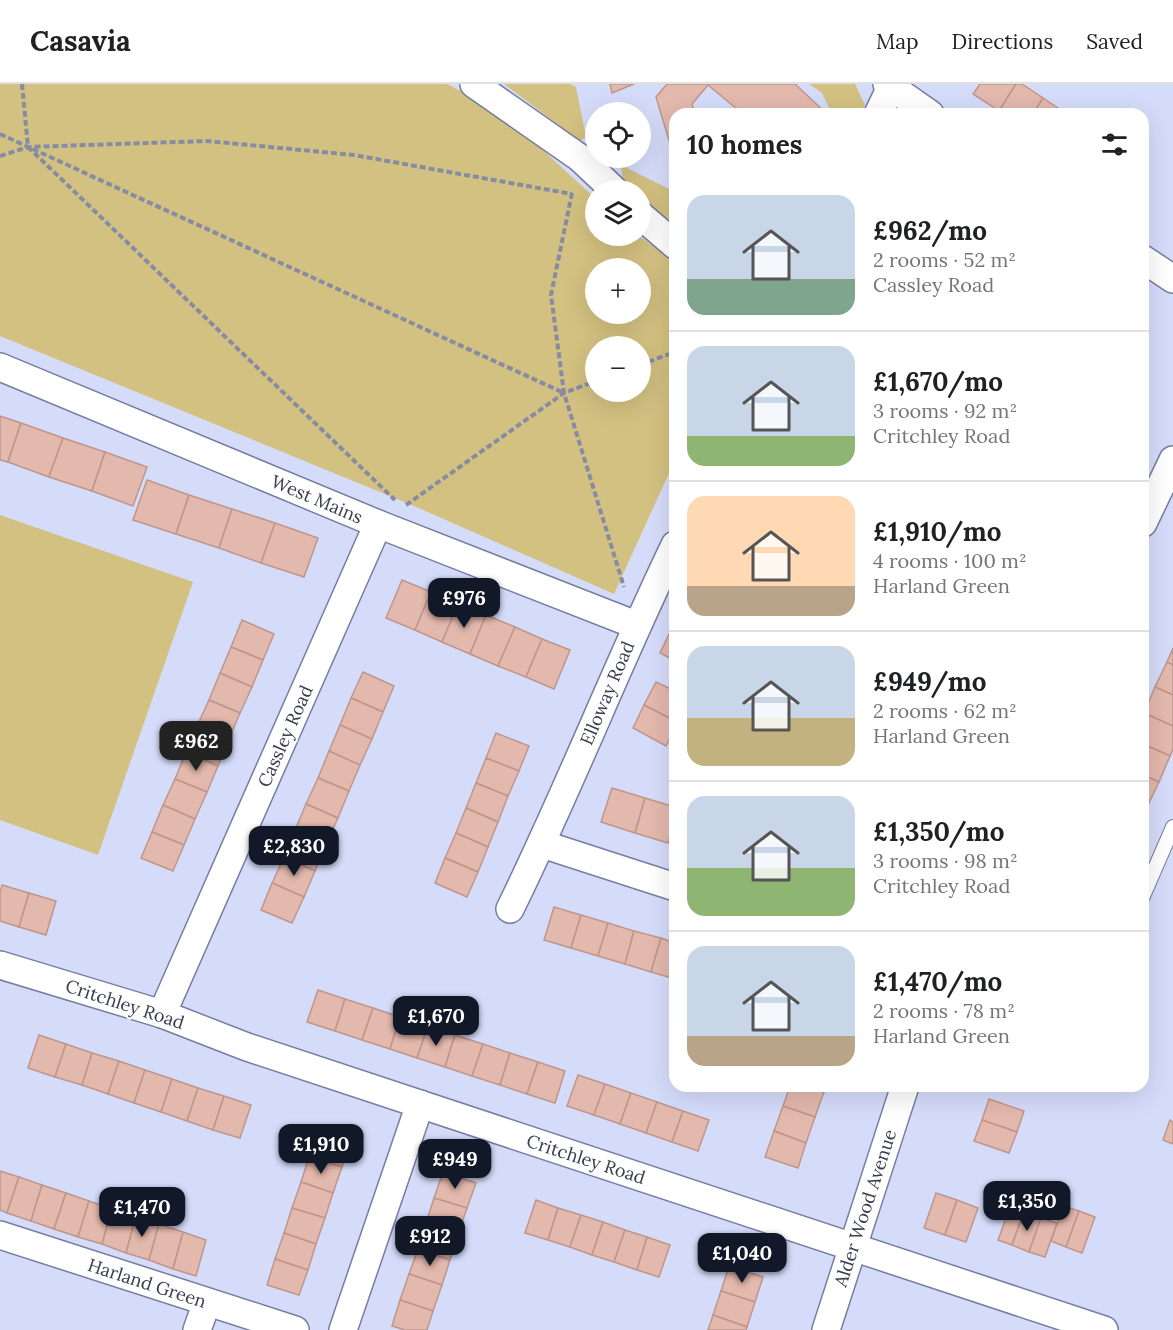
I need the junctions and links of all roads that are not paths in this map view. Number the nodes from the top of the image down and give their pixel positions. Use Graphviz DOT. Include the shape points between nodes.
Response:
graph roads {
  1 [pos="474,84"];
  2 [pos="889,86"];
  3 [pos="880,108"];
  4 [pos="921,108"];
  5 [pos="603,180"];
  6 [pos="651,224"];
  7 [pos="669,240"];
  8 [pos="1149,263"];
  9 [pos="1173,279"];
  10 [pos="0,367"];
  11 [pos="378,524"];
  12 [pos="669,556"];
  13 [pos="636,625"];
  14 [pos="1173,827"];
  15 [pos="542,844"];
  16 [pos="1149,882"];
  17 [pos="669,886"];
  18 [pos="510,909"];
  19 [pos="0,965"];
  20 [pos="162,1014"];
  21 [pos="903,1092"];
  22 [pos="420,1104"];
  23 [pos="0,1235"];
  24 [pos="853,1248"];
  25 [pos="207,1302"];
  26 [pos="197,1330"];
  27 [pos="295,1330"];
  28 [pos="343,1330"];
  29 [pos="826,1330"];
  30 [pos="1104,1330"];
  1 -- 5 [label="street" via="580,158"];
  2 -- 3 [label="street"];
  2 -- 4 [label="street"];
  6 -- 7 [label="street"];
  8 -- 9 [label="street"];
  10 -- 11 [label="street, West Mains"];
  11 -- 13 [label="street, West Mains"];
  11 -- 20 [label="street, Cassley Road"];
  12 -- 13 [label="street, Elloway Road"];
  13 -- 15 [label="street, Elloway Road"];
  14 -- 16 [label="lane"];
  15 -- 17 [label="street"];
  15 -- 18 [label="street, Elloway Road"];
  19 -- 20 [label="street, Critchley Road"];
  20 -- 22 [label="street, Critchley Road" via="247,1047"];
  21 -- 24 [label="street, Alder Wood Avenue"];
  22 -- 24 [label="street, Critchley Road"];
  22 -- 28 [label="street"];
  23 -- 25 [label="street, Harland Green"];
  24 -- 29 [label="street, Alder Wood Avenue"];
  24 -- 30 [label="street, Critchley Road"];
  25 -- 26 [label="street"];
  25 -- 27 [label="street, Harland Green"];
}
